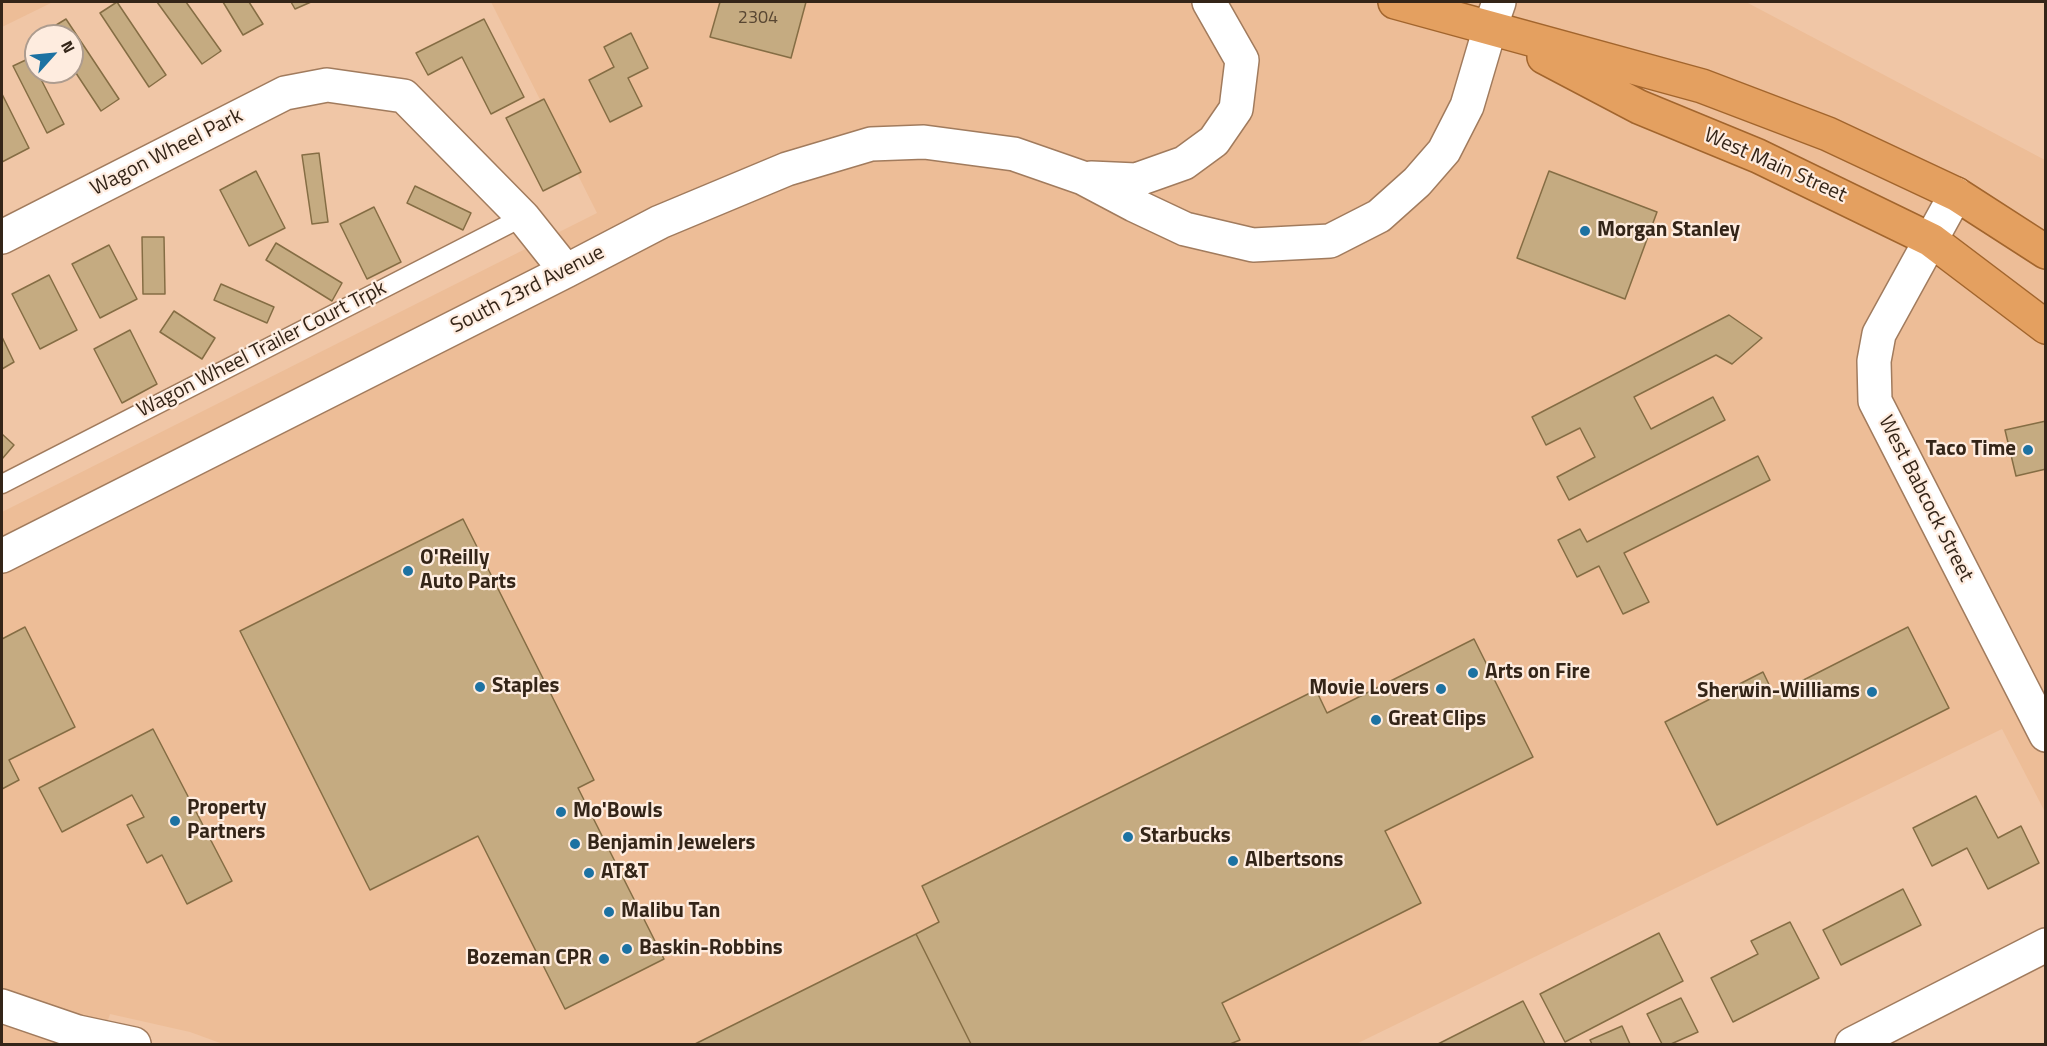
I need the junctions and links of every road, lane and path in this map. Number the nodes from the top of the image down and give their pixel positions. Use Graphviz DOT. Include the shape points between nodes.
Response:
graph roads {
  1 [pos="1209,2"];
  2 [pos="1395,2"];
  3 [pos="1494,15"];
  4 [pos="1083,178"];
  5 [pos="1956,194"];
  6 [pos="523,217"];
  7 [pos="2,237"];
  8 [pos="1931,240"];
  9 [pos="2046,252"];
  10 [pos="566,271"];
  11 [pos="2046,327"];
  12 [pos="2,484"];
  13 [pos="2,556"];
  14 [pos="2046,735"];
  15 [pos="2046,945"];
  16 [pos="2,1006"];
  17 [pos="128,1044"];
  18 [pos="1852,1044"];
  1 -- 4 [label="street, South 23rd Avenue" via="1242,60 1236,109 1214,141 1184,164 1136,180"];
  2 -- 3 [label="highway, West Main Street"];
  3 -- 4 [label="street, South 23rd Avenue" via="1467,105 1444,151 1379,216 1330,241 1253,245 1185,229"];
  3 -- 5 [label="highway, West Main Street" via="1828,134"];
  3 -- 8 [label="highway, West Main Street" via="1639,107 1758,156"];
  4 -- 10 [label="street, South 23rd Avenue" via="1014,154 924,142 871,144 787,169 723,195 660,222"];
  5 -- 8 [label="street, West Babcock Street"];
  5 -- 9 [label="highway, West Main Street"];
  6 -- 7 [label="street, Wagon Wheel Park" via="404,96 327,85 285,93"];
  6 -- 10 [label="street"];
  6 -- 12 [label="lane, Wagon Wheel Trailer Court Trpk"];
  8 -- 11 [label="highway, West Main Street"];
  8 -- 14 [label="street, West Babcock Street" via="1879,334 1874,362 1875,401"];
  10 -- 13 [label="street, South 23rd Avenue"];
  15 -- 18 [label="street"];
  16 -- 17 [label="street"];
}
